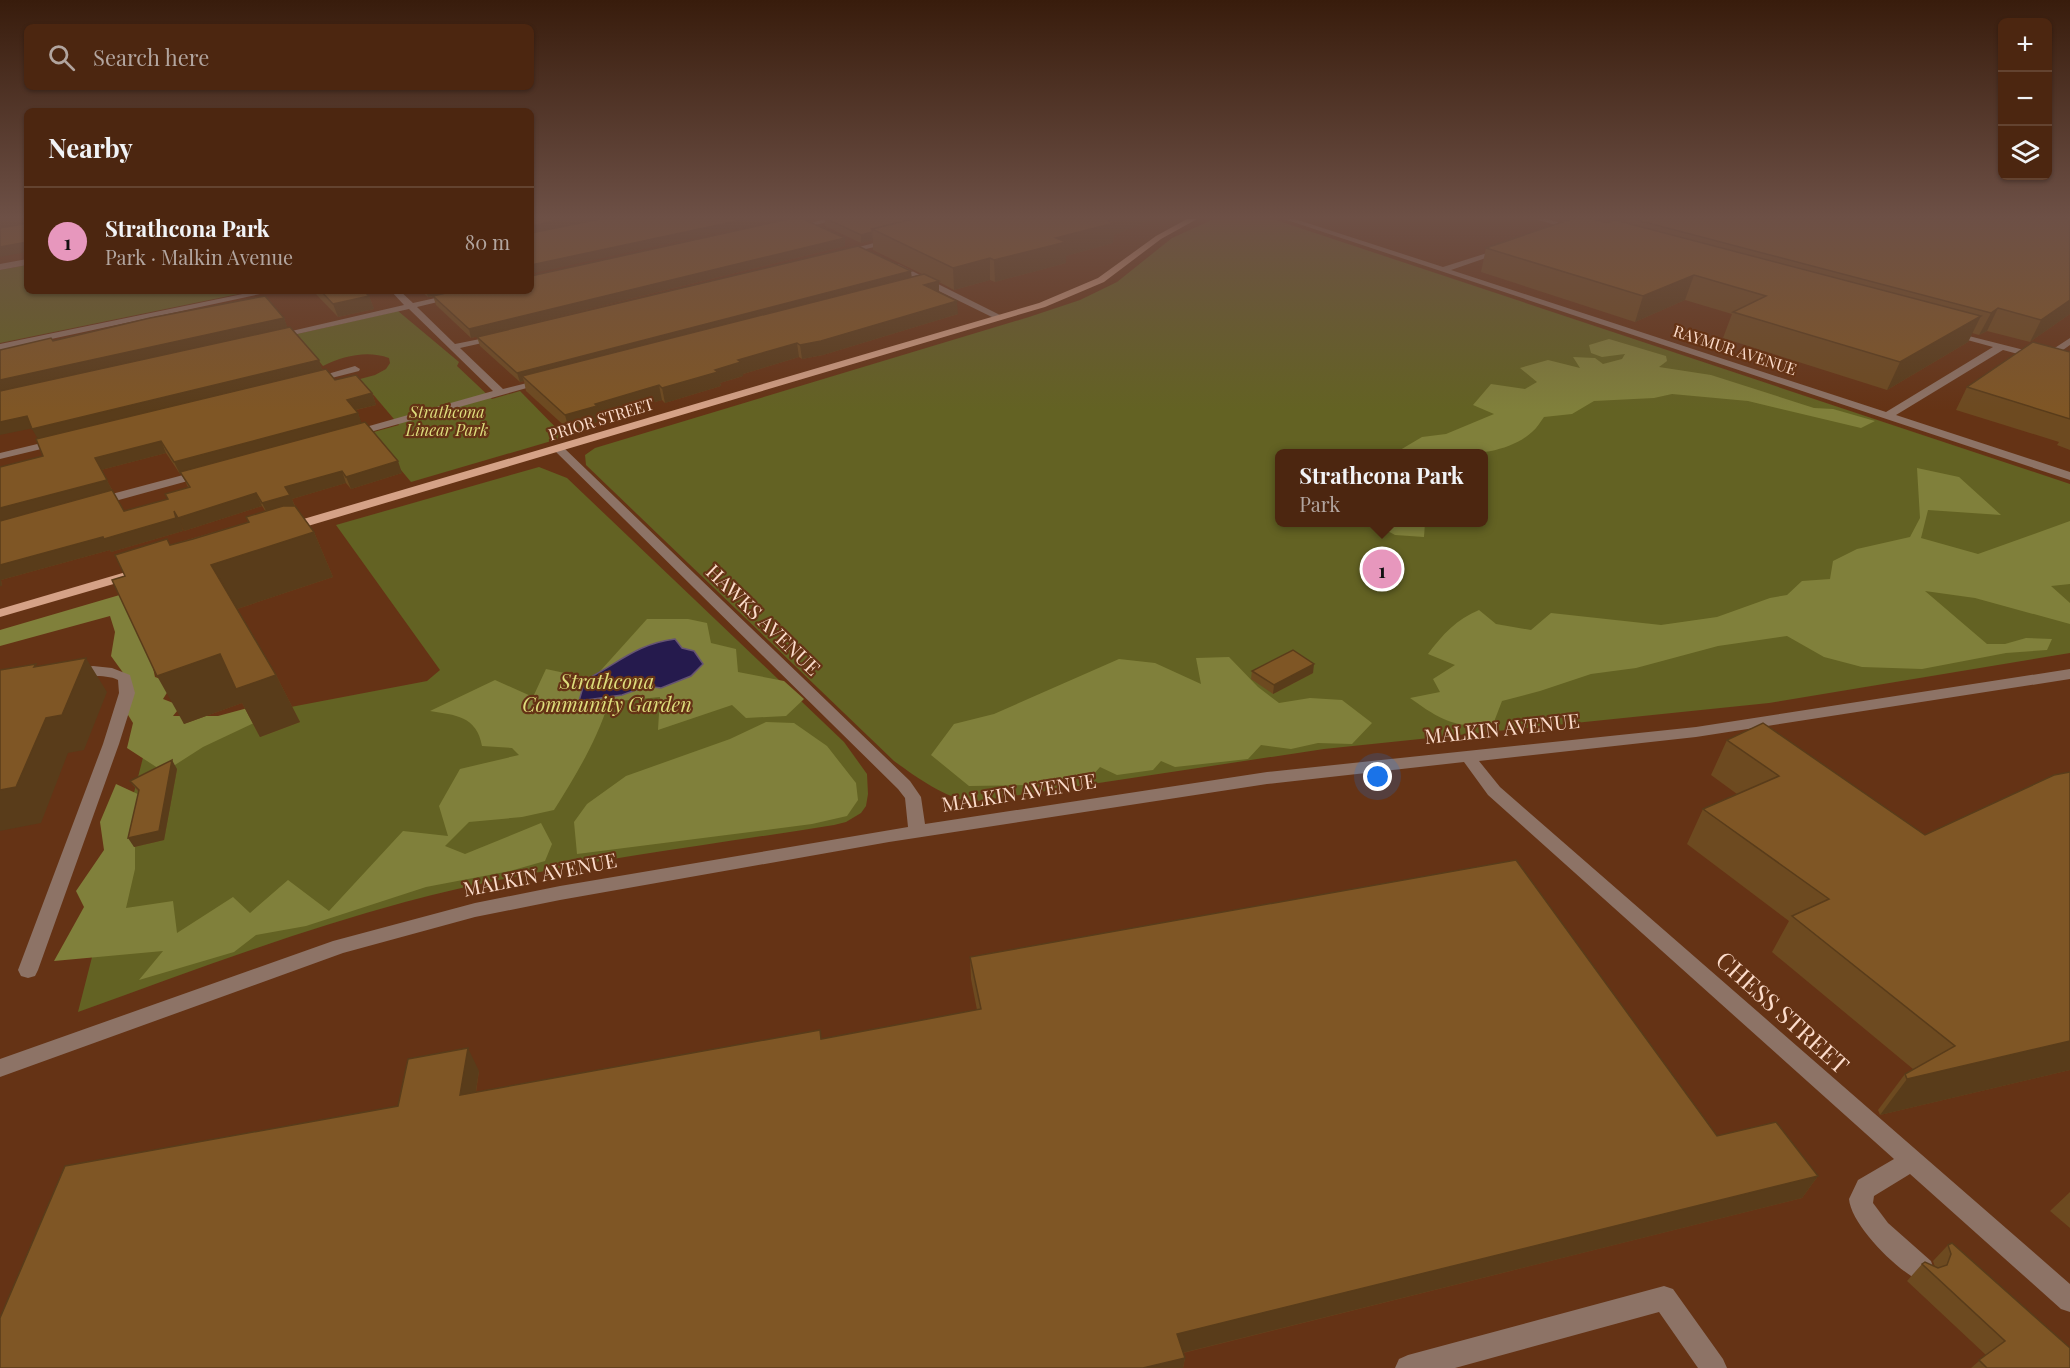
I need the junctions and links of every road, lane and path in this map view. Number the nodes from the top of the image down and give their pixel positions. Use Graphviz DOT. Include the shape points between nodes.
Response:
graph roads {
  1 [pos="919,283"];
  2 [pos="930,283"];
  3 [pos="1096,283"];
  4 [pos="1482,283"];
  5 [pos="910,285"];
  6 [pos="256,294"];
  7 [pos="398,294"];
  8 [pos="465,294"];
  9 [pos="411,306"];
  10 [pos="1001,318"];
  11 [pos="1946,331"];
  12 [pos="508,334"];
  13 [pos="267,338"];
  14 [pos="2070,341"];
  15 [pos="2002,346"];
  16 [pos="0,347"];
  17 [pos="453,347"];
  18 [pos="2046,358"];
  19 [pos="2070,365"];
  20 [pos="355,369"];
  21 [pos="554,380"];
  22 [pos="305,382"];
  23 [pos="501,393"];
  24 [pos="1887,416"];
  25 [pos="342,436"];
  26 [pos="68,439"];
  27 [pos="559,449"];
  28 [pos="0,456"];
  29 [pos="216,470"];
  30 [pos="2070,476"];
  31 [pos="79,507"];
  32 [pos="277,531"];
  33 [pos="153,568"];
  34 [pos="0,613"];
  35 [pos="2070,674"];
  36 [pos="55,677"];
  37 [pos="1468,756"];
  38 [pos="917,832"];
  39 [pos="28,970"];
  40 [pos="0,1068"];
  41 [pos="1911,1161"];
  42 [pos="1922,1270"];
  43 [pos="2070,1300"];
  44 [pos="1408,1368"];
  45 [pos="1714,1368"];
  1 -- 5 [label="street"];
  2 -- 10 [label="street"];
  3 -- 10 [label="main road, PRIOR STREET"];
  4 -- 24 [label="street, RAYMUR AVENUE"];
  6 -- 16 [label="street"];
  7 -- 9 [label="street"];
  8 -- 9 [label="street"];
  9 -- 13 [label="street"];
  9 -- 17 [label="street"];
  10 -- 27 [label="main road, PRIOR STREET"];
  11 -- 15 [label="street"];
  12 -- 17 [label="street"];
  14 -- 18 [label="street"];
  15 -- 18 [label="street"];
  15 -- 24 [label="street"];
  17 -- 23 [label="street"];
  18 -- 19 [label="street"];
  20 -- 22 [label="street"];
  21 -- 23 [label="street"];
  23 -- 25 [label="street"];
  24 -- 30 [label="street, RAYMUR AVENUE"];
  26 -- 28 [label="street"];
  27 -- 32 [label="main road, PRIOR STREET"];
  27 -- 38 [label="street, HAWKS AVENUE" via="904,785 913,797"];
  29 -- 31 [label="street"];
  33 -- 34 [label="main road"];
  35 -- 37 [label="street, MALKIN AVENUE" via="1696,732"];
  36 -- 39 [label="street" via="92,669 112,670 125,678 127,693"];
  37 -- 38 [label="street, MALKIN AVENUE" via="1267,778"];
  37 -- 41 [label="street, CHESS STREET" via="1494,791"];
  38 -- 40 [label="street, MALKIN AVENUE" via="560,893 417,924 268,970"];
  41 -- 42 [label="street" via="1866,1188 1861,1204 1878,1228"];
  41 -- 43 [label="street, CHESS STREET"];
  44 -- 45 [label="street" via="1664,1298"];
}
